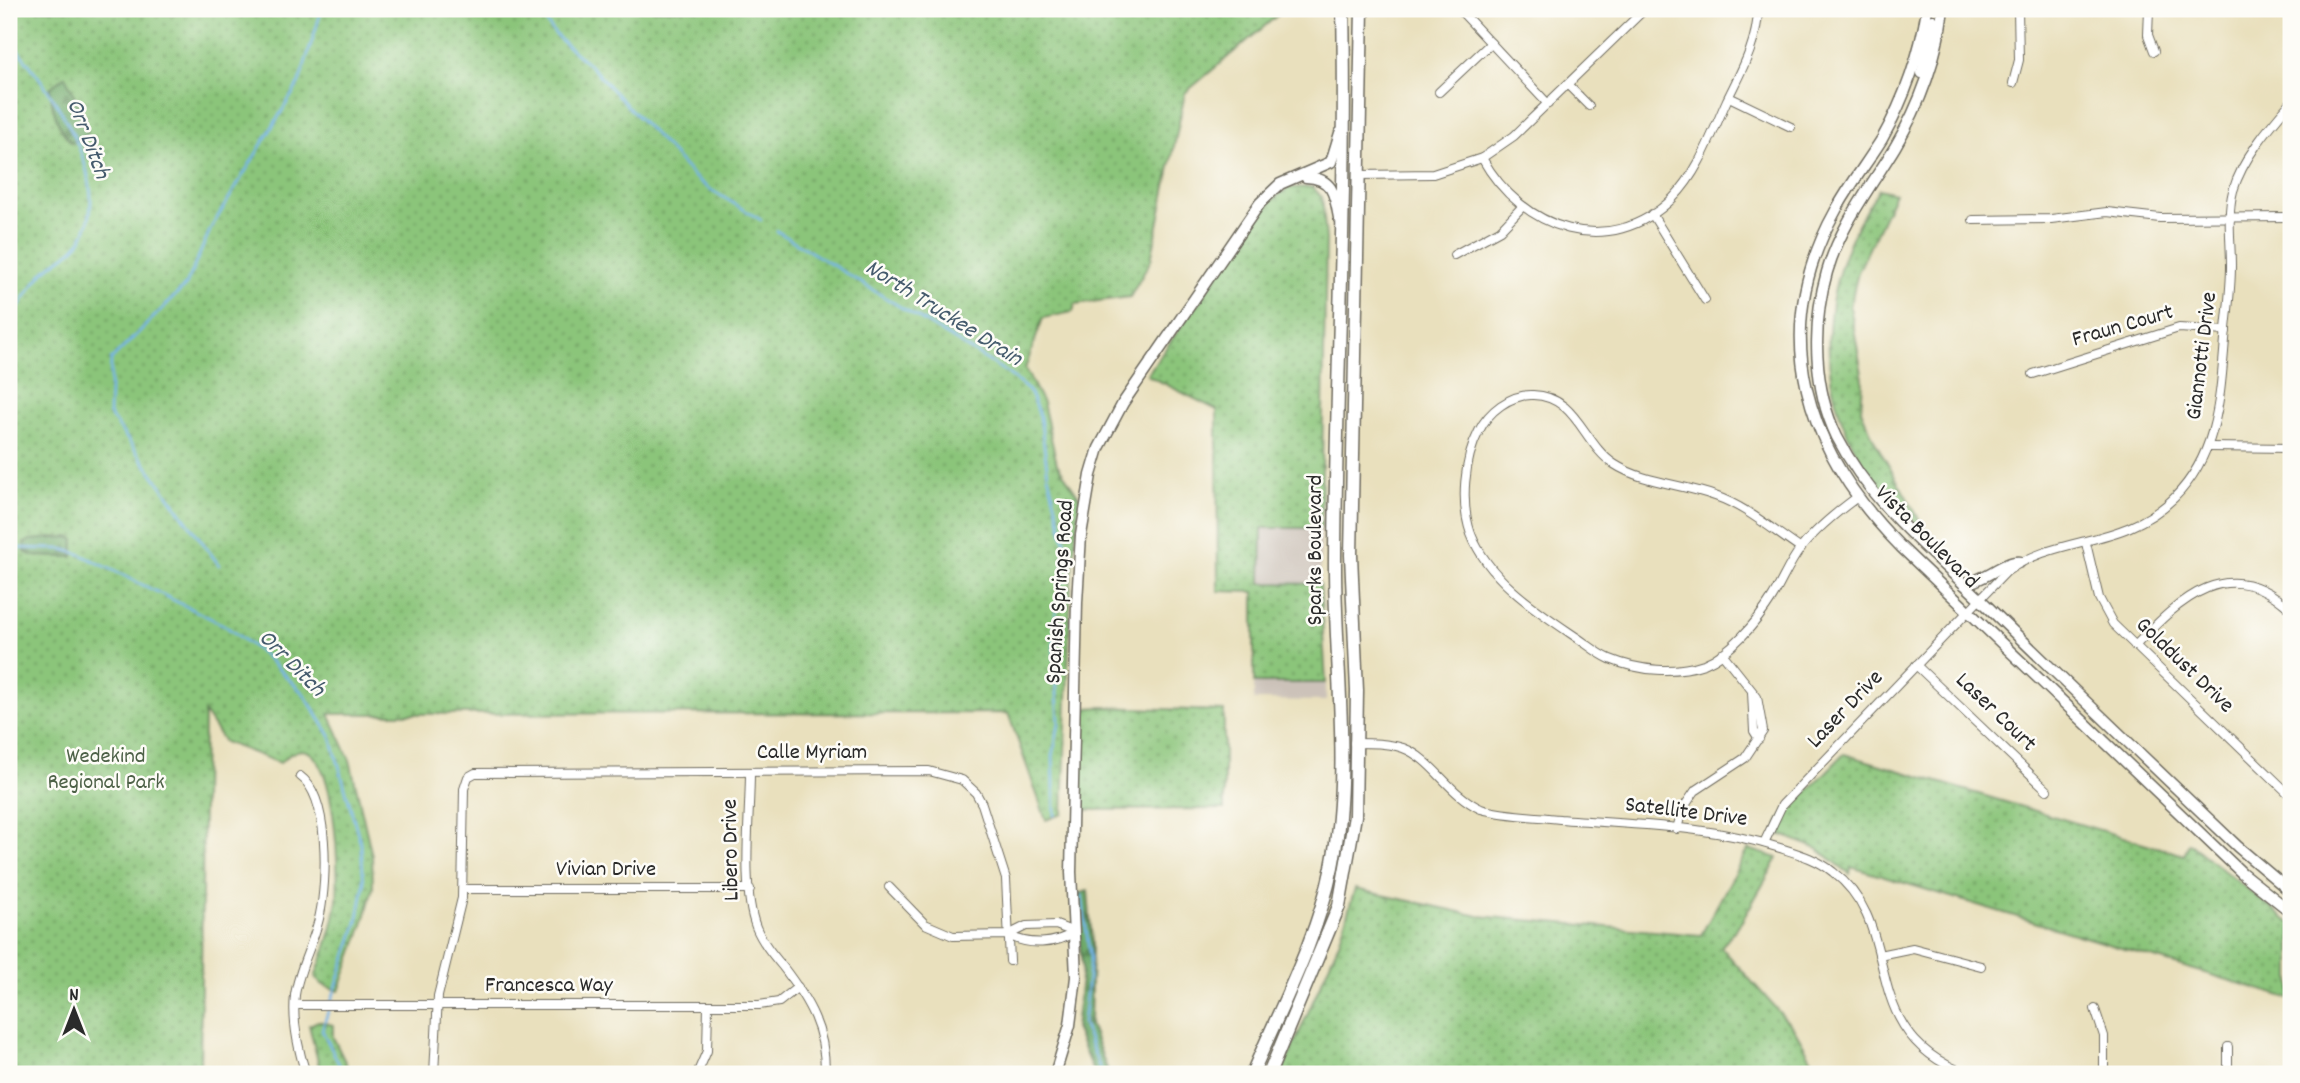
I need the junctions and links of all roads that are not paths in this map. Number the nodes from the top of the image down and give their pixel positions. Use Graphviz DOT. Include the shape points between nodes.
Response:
graph roads {
  1 [pos="1362,9"];
  2 [pos="1459,9"];
  3 [pos="1645,9"];
  4 [pos="1726,9"];
  5 [pos="1771,9"];
  6 [pos="1927,9"];
  7 [pos="1935,9"];
  8 [pos="1943,9"];
  9 [pos="2018,9"];
  10 [pos="2149,9"];
  11 [pos="1343,10"];
  12 [pos="1758,11"];
  13 [pos="1491,43"];
  14 [pos="2154,51"];
  15 [pos="2013,83"];
  16 [pos="1568,85"];
  17 [pos="1439,92"];
  18 [pos="1922,94"];
  19 [pos="1729,97"];
  20 [pos="2291,102"];
  21 [pos="1548,104"];
  22 [pos="1588,106"];
  23 [pos="1345,113"];
  24 [pos="1791,127"];
  25 [pos="1482,158"];
  26 [pos="1359,175"];
  27 [pos="1296,178"];
  28 [pos="1521,208"];
  29 [pos="1652,214"];
  30 [pos="2291,217"];
  31 [pos="2231,218"];
  32 [pos="1973,220"];
  33 [pos="1341,233"];
  34 [pos="1454,255"];
  35 [pos="1704,300"];
  36 [pos="1339,331"];
  37 [pos="2225,331"];
  38 [pos="2033,374"];
  39 [pos="2209,446"];
  40 [pos="2291,448"];
  41 [pos="1856,498"];
  42 [pos="2086,543"];
  43 [pos="1801,549"];
  44 [pos="2020,562"];
  45 [pos="1964,584"];
  46 [pos="1979,598"];
  47 [pos="1967,610"];
  48 [pos="2291,610"];
  49 [pos="2135,646"];
  50 [pos="1722,653"];
  51 [pos="1916,664"];
  52 [pos="1752,692"];
  53 [pos="1763,714"];
  54 [pos="1753,715"];
  55 [pos="1759,739"];
  56 [pos="1340,742"];
  57 [pos="1357,743"];
  58 [pos="750,772"];
  59 [pos="300,776"];
  60 [pos="2046,790"];
  61 [pos="2291,796"];
  62 [pos="1677,829"];
  63 [pos="1764,843"];
  64 [pos="889,887"];
  65 [pos="750,888"];
  66 [pos="463,889"];
  67 [pos="2291,892"];
  68 [pos="2291,912"];
  69 [pos="1074,932"];
  70 [pos="1008,935"];
  71 [pos="1879,955"];
  72 [pos="1010,961"];
  73 [pos="1981,966"];
  74 [pos="798,987"];
  75 [pos="295,1005"];
  76 [pos="436,1005"];
  77 [pos="708,1005"];
  78 [pos="2095,1009"];
  79 [pos="2228,1047"];
  80 [pos="306,1074"];
  81 [pos="434,1074"];
  82 [pos="696,1074"];
  83 [pos="825,1074"];
  84 [pos="1055,1074"];
  85 [pos="1252,1074"];
  86 [pos="1269,1074"];
  87 [pos="1967,1074"];
  88 [pos="2104,1074"];
  89 [pos="2228,1074"];
  1 -- 26 [label="main road, Sparks Boulevard"];
  2 -- 13 [label="street"];
  3 -- 16 [label="street"];
  4 -- 12 [label="street"];
  5 -- 12 [label="street"];
  6 -- 41 [label="main road, Vista Boulevard" via="1912,74 1896,112 1824,232 1807,286 1801,342 1807,391 1821,439"];
  7 -- 18 [label="main road"];
  8 -- 18 [label="main road, Vista Boulevard"];
  9 -- 15 [label="street" via="2019,60"];
  10 -- 14 [label="street" via="2148,35"];
  11 -- 23 [label="main road, Sparks Boulevard"];
  11 -- 26 [label="main road" via="1352,77 1352,165"];
  12 -- 19 [label="street" via="1755,38"];
  13 -- 17 [label="street"];
  13 -- 21 [label="street"];
  16 -- 21 [label="street"];
  16 -- 22 [label="street"];
  18 -- 45 [label="main road, Vista Boulevard" via="1835,247 1820,309 1819,368 1836,435 1864,482 1882,506"];
  19 -- 24 [label="street"];
  19 -- 29 [label="street" via="1684,186"];
  20 -- 31 [label="street, Giannotti Drive" via="2243,167 2233,193"];
  21 -- 25 [label="street"];
  23 -- 27 [label="main road, Spanish Springs Road" via="1331,162"];
  23 -- 33 [label="main road, Sparks Boulevard"];
  25 -- 26 [label="street" via="1433,174"];
  25 -- 28 [label="street" via="1503,191"];
  26 -- 36 [label="main road" via="1351,187"];
  26 -- 57 [label="main road, Sparks Boulevard" via="1350,555"];
  27 -- 33 [label="main road" via="1317,178 1332,187"];
  27 -- 69 [label="main road, Spanish Springs Road" via="1280,184 1260,203 1211,273 1123,403 1104,437 1091,475 1077,602 1071,852"];
  28 -- 29 [label="street" via="1550,223 1580,230 1612,229"];
  28 -- 34 [label="street" via="1500,230"];
  29 -- 35 [label="street"];
  30 -- 31 [label="street"];
  31 -- 32 [label="street" via="2107,212"];
  31 -- 37 [label="street, Giannotti Drive" via="2231,298"];
  33 -- 36 [label="main road, Sparks Boulevard"];
  36 -- 56 [label="main road, Sparks Boulevard" via="1335,582"];
  37 -- 38 [label="street, Fraun Court" via="2179,328"];
  37 -- 39 [label="street, Giannotti Drive" via="2220,407"];
  39 -- 40 [label="street"];
  39 -- 42 [label="street, Giannotti Drive" via="2187,484 2160,511 2128,530"];
  41 -- 43 [label="street"];
  41 -- 47 [label="main road, Vista Boulevard"];
  42 -- 44 [label="street, Giannotti Drive"];
  42 -- 49 [label="street, Golddust Drive" via="2105,611"];
  43 -- 50 [label="street" via="1771,600"];
  43 -- 50 [label="street" via="1718,496 1615,465 1567,407 1553,399 1532,395 1513,399 1486,416 1472,444 1464,492 1472,536 1496,574 1538,611 1609,659 1654,669 1681,669"];
  44 -- 45 [label="main road" via="2009,562 1991,575"];
  44 -- 46 [label="street, Giannotti Drive"];
  45 -- 46 [label="main road, Vista Boulevard"];
  46 -- 47 [label="street, Giannotti Drive"];
  46 -- 67 [label="main road, Vista Boulevard" via="2238,848"];
  47 -- 51 [label="street, Laser Drive"];
  47 -- 68 [label="main road, Vista Boulevard" via="2242,873"];
  48 -- 49 [label="street" via="2260,589 2218,585 2181,600"];
  49 -- 61 [label="street, Golddust Drive"];
  50 -- 52 [label="street"];
  51 -- 60 [label="street, Laser Court"];
  51 -- 63 [label="street, Laser Drive" via="1782,805"];
  52 -- 53 [label="street"];
  52 -- 54 [label="street"];
  53 -- 54 [label="street"];
  53 -- 55 [label="street"];
  54 -- 55 [label="street"];
  55 -- 62 [label="street" via="1745,758 1695,791 1682,810"];
  56 -- 57 [label="street, Satellite Drive"];
  56 -- 85 [label="main road, Sparks Boulevard" via="1337,834 1328,885 1317,923"];
  57 -- 62 [label="street, Satellite Drive" via="1391,745 1415,754 1455,795 1481,809"];
  57 -- 86 [label="main road, Sparks Boulevard" via="1355,816 1339,906"];
  58 -- 65 [label="street, Libero Drive"];
  58 -- 66 [label="street, Calle Myriam" via="483,772 468,777"];
  58 -- 70 [label="street, Calle Myriam" via="929,771 962,779 982,804 1004,869"];
  59 -- 75 [label="street" via="315,796 325,864 320,914 297,984"];
  62 -- 63 [label="street, Satellite Drive" via="1724,833"];
  63 -- 71 [label="street, Satellite Drive" via="1819,862 1846,883 1865,909"];
  64 -- 70 [label="street" via="916,917 943,933"];
  65 -- 66 [label="street, Vivian Drive"];
  65 -- 74 [label="street, Libero Drive" via="753,917 762,940"];
  66 -- 76 [label="street"];
  69 -- 70 [label="street" via="1056,925 1036,925"];
  69 -- 70 [label="street" via="1058,941 1027,942"];
  69 -- 84 [label="main road, Spanish Springs Road" via="1075,1000"];
  70 -- 72 [label="street, Calle Myriam"];
  71 -- 73 [label="street" via="1913,948"];
  71 -- 87 [label="street, Satellite Drive" via="1892,1004 1910,1034 1936,1059"];
  74 -- 77 [label="street, Francesca Way" via="770,1004"];
  74 -- 83 [label="street, Libero Drive" via="819,1025"];
  75 -- 76 [label="street, Francesca Way"];
  75 -- 80 [label="street" via="296,1038"];
  76 -- 77 [label="street, Francesca Way"];
  76 -- 81 [label="street"];
  77 -- 82 [label="street" via="707,1051"];
  78 -- 88 [label="street" via="2104,1035"];
  79 -- 89 [label="street"];
}
